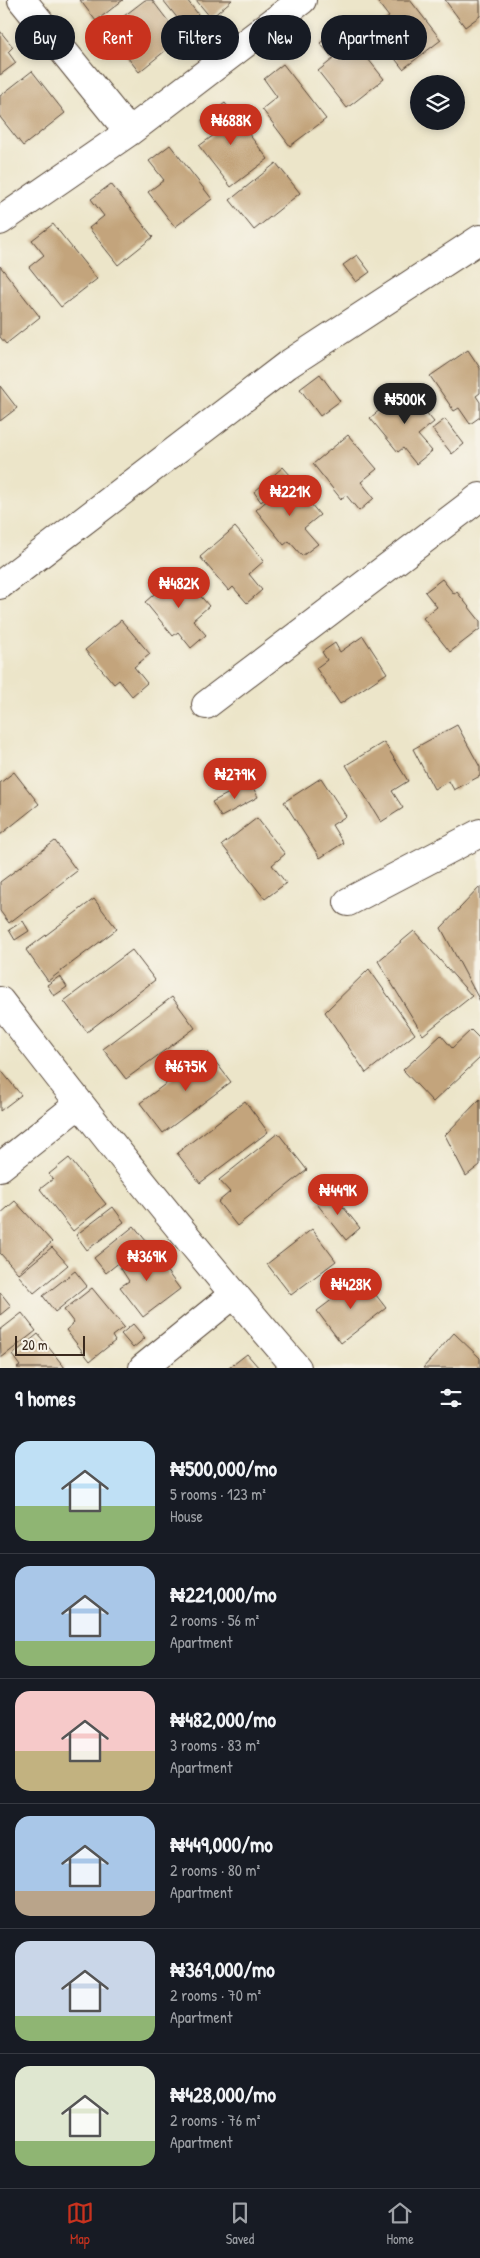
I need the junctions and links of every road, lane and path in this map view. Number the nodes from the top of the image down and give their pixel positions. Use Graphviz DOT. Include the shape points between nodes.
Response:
graph roads {
  1 [pos="22,0"];
  2 [pos="302,0"];
  3 [pos="128,132"];
  4 [pos="0,221"];
  5 [pos="480,239"];
  6 [pos="480,498"];
  7 [pos="0,585"];
  8 [pos="206,705"];
  9 [pos="480,833"];
  10 [pos="348,902"];
  11 [pos="0,1001"];
  12 [pos="79,1104"];
  13 [pos="0,1167"];
  14 [pos="233,1295"];
  15 [pos="143,1368"];
  16 [pos="297,1368"];
  1 -- 3 [label="street"];
  2 -- 3 [label="street"];
  3 -- 4 [label="street"];
  5 -- 7 [label="street" via="287,365"];
  6 -- 8 [label="street"];
  9 -- 10 [label="street"];
  11 -- 12 [label="street"];
  12 -- 13 [label="street"];
  12 -- 14 [label="street"];
  14 -- 15 [label="street"];
  14 -- 16 [label="street"];
}
